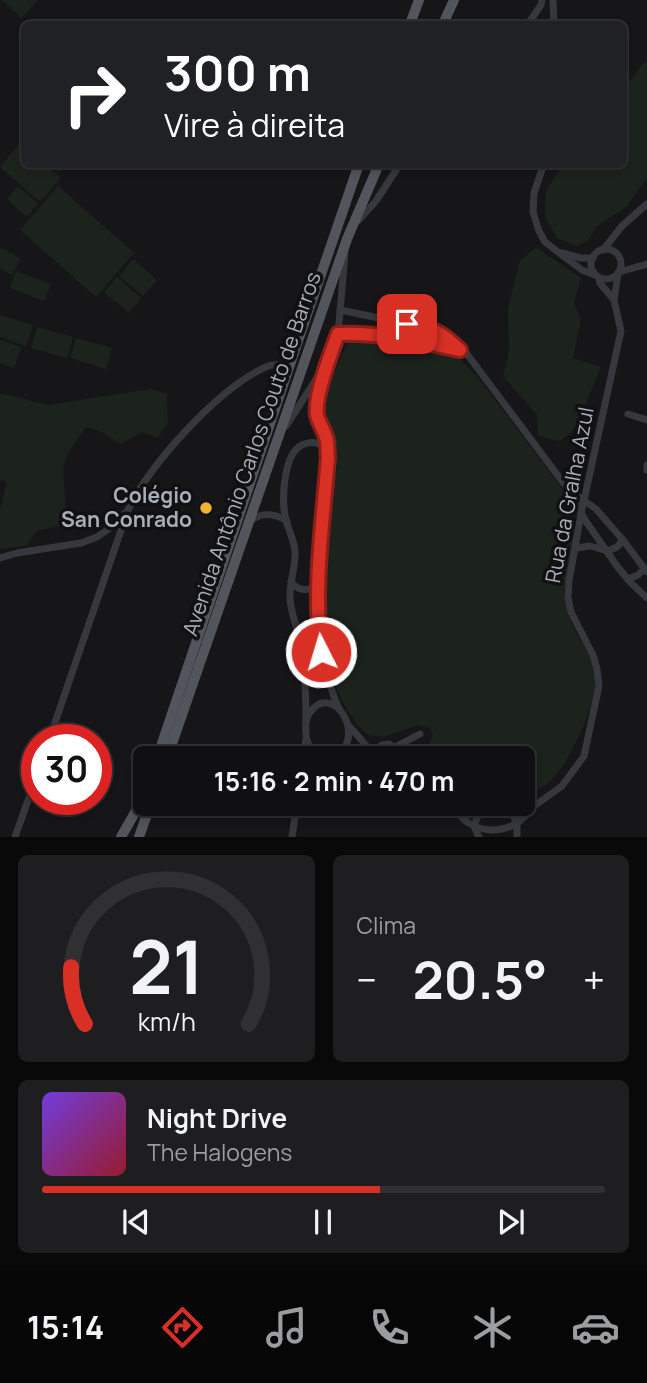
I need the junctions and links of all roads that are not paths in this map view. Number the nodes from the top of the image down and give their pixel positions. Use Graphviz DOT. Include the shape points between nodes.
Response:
graph roads {
  1 [pos="419,0"];
  2 [pos="542,0"];
  3 [pos="553,0"];
  4 [pos="453,1"];
  5 [pos="411,21"];
  6 [pos="444,21"];
  7 [pos="530,21"];
  8 [pos="554,21"];
  9 [pos="358,168"];
  10 [pos="377,168"];
  11 [pos="397,168"];
  12 [pos="543,168"];
  13 [pos="647,204"];
  14 [pos="349,234"];
  15 [pos="603,250"];
  16 [pos="558,252"];
  17 [pos="593,258"];
  18 [pos="647,264"];
  19 [pos="618,273"];
  20 [pos="597,276"];
  21 [pos="614,300"];
  22 [pos="340,310"];
  23 [pos="381,319"];
  24 [pos="338,334"];
  25 [pos="377,337"];
  26 [pos="460,350"];
  27 [pos="328,361"];
  28 [pos="290,364"];
  29 [pos="628,414"];
  30 [pos="647,420"];
  31 [pos="276,442"];
  32 [pos="327,449"];
  33 [pos="568,489"];
  34 [pos="585,502"];
  35 [pos="128,510"];
  36 [pos="582,513"];
  37 [pos="250,521"];
  38 [pos="286,521"];
  39 [pos="623,540"];
  40 [pos="576,548"];
  41 [pos="608,551"];
  42 [pos="0,558"];
  43 [pos="646,571"];
  44 [pos="628,579"];
  45 [pos="291,582"];
  46 [pos="319,583"];
  47 [pos="647,598"];
  48 [pos="339,709"];
  49 [pos="306,721"];
  50 [pos="348,723"];
  51 [pos="54,724"];
  52 [pos="420,734"];
  53 [pos="306,738"];
  54 [pos="160,746"];
  55 [pos="171,746"];
  56 [pos="305,746"];
  57 [pos="311,746"];
  58 [pos="344,746"];
  59 [pos="367,746"];
  60 [pos="397,746"];
  61 [pos="535,805"];
  62 [pos="23,815"];
  63 [pos="133,816"];
  64 [pos="146,816"];
  65 [pos="295,816"];
  66 [pos="461,816"];
  67 [pos="477,816"];
  68 [pos="513,816"];
  69 [pos="525,816"];
  70 [pos="517,823"];
  71 [pos="474,826"];
  72 [pos="15,837"];
  73 [pos="121,837"];
  74 [pos="139,837"];
  75 [pos="292,837"];
  76 [pos="479,837"];
  77 [pos="517,837"];
  1 -- 5 [label="main road"];
  2 -- 7 [label="street"];
  3 -- 8 [label="street"];
  4 -- 6 [label="main road"];
  9 -- 28 [label="main road, Avenida Antônio Carlos Couto de Barros"];
  10 -- 14 [label="main road, Avenida Antônio Carlos Couto de Barros"];
  11 -- 14 [label="street"];
  12 -- 16 [label="street" via="533,212 545,242"];
  13 -- 15 [label="street"];
  14 -- 22 [label="street"];
  14 -- 31 [label="main road, Avenida Antônio Carlos Couto de Barros"];
  15 -- 17 [label="street"];
  15 -- 19 [label="street" via="617,254"];
  16 -- 17 [label="street"];
  16 -- 20 [label="street"];
  17 -- 20 [label="street" via="591,267"];
  18 -- 19 [label="street"];
  19 -- 20 [label="street" via="610,279"];
  19 -- 21 [label="street, Rua da Gralha Azul"];
  20 -- 21 [label="street, Rua da Gralha Azul"];
  21 -- 34 [label="street, Rua da Gralha Azul" via="621,331"];
  22 -- 23 [label="street"];
  22 -- 24 [label="street"];
  23 -- 25 [label="street"];
  23 -- 26 [label="street" via="433,329"];
  24 -- 25 [label="street"];
  24 -- 27 [label="street"];
  25 -- 26 [label="street"];
  26 -- 33 [label="street" via="474,361"];
  27 -- 31 [label="street"];
  27 -- 32 [label="street" via="317,410"];
  28 -- 35 [label="street" via="271,365 244,380 207,411 162,457"];
  28 -- 54 [label="main road, Avenida Antônio Carlos Couto de Barros"];
  29 -- 30 [label="street"];
  31 -- 37 [label="main road, Avenida Antônio Carlos Couto de Barros"];
  32 -- 38 [label="street" via="309,443 294,452 285,484"];
  32 -- 46 [label="street"];
  33 -- 34 [label="street"];
  33 -- 36 [label="street"];
  34 -- 36 [label="street, Rua da Gralha Azul"];
  34 -- 39 [label="street"];
  35 -- 42 [label="street" via="97,537 81,543"];
  35 -- 51 [label="street"];
  36 -- 40 [label="street, Rua da Gralha Azul"];
  36 -- 41 [label="street"];
  37 -- 38 [label="street" via="270,514"];
  37 -- 55 [label="main road, Avenida Antônio Carlos Couto de Barros"];
  38 -- 45 [label="street" via="295,551"];
  39 -- 41 [label="street"];
  39 -- 43 [label="street"];
  40 -- 41 [label="street"];
  40 -- 61 [label="street, Rua da Gralha Azul" via="568,598 593,655 599,686 584,756 562,786"];
  41 -- 44 [label="street"];
  43 -- 44 [label="street"];
  44 -- 47 [label="street"];
  45 -- 46 [label="street" via="302,590"];
  45 -- 49 [label="street" via="305,677"];
  46 -- 48 [label="street" via="321,652"];
  48 -- 49 [label="street" via="320,704"];
  48 -- 50 [label="street"];
  49 -- 53 [label="street"];
  50 -- 58 [label="street"];
  50 -- 59 [label="street"];
  52 -- 60 [label="street"];
  53 -- 56 [label="street"];
  53 -- 57 [label="street"];
  62 -- 72 [label="street"];
  63 -- 73 [label="main road"];
  64 -- 74 [label="main road"];
  65 -- 75 [label="street"];
  66 -- 71 [label="street"];
  67 -- 71 [label="street"];
  68 -- 70 [label="street"];
  69 -- 70 [label="street, Rua da Gralha Azul"];
  70 -- 71 [label="street" via="499,830"];
  70 -- 77 [label="street"];
  71 -- 76 [label="street"];
}
